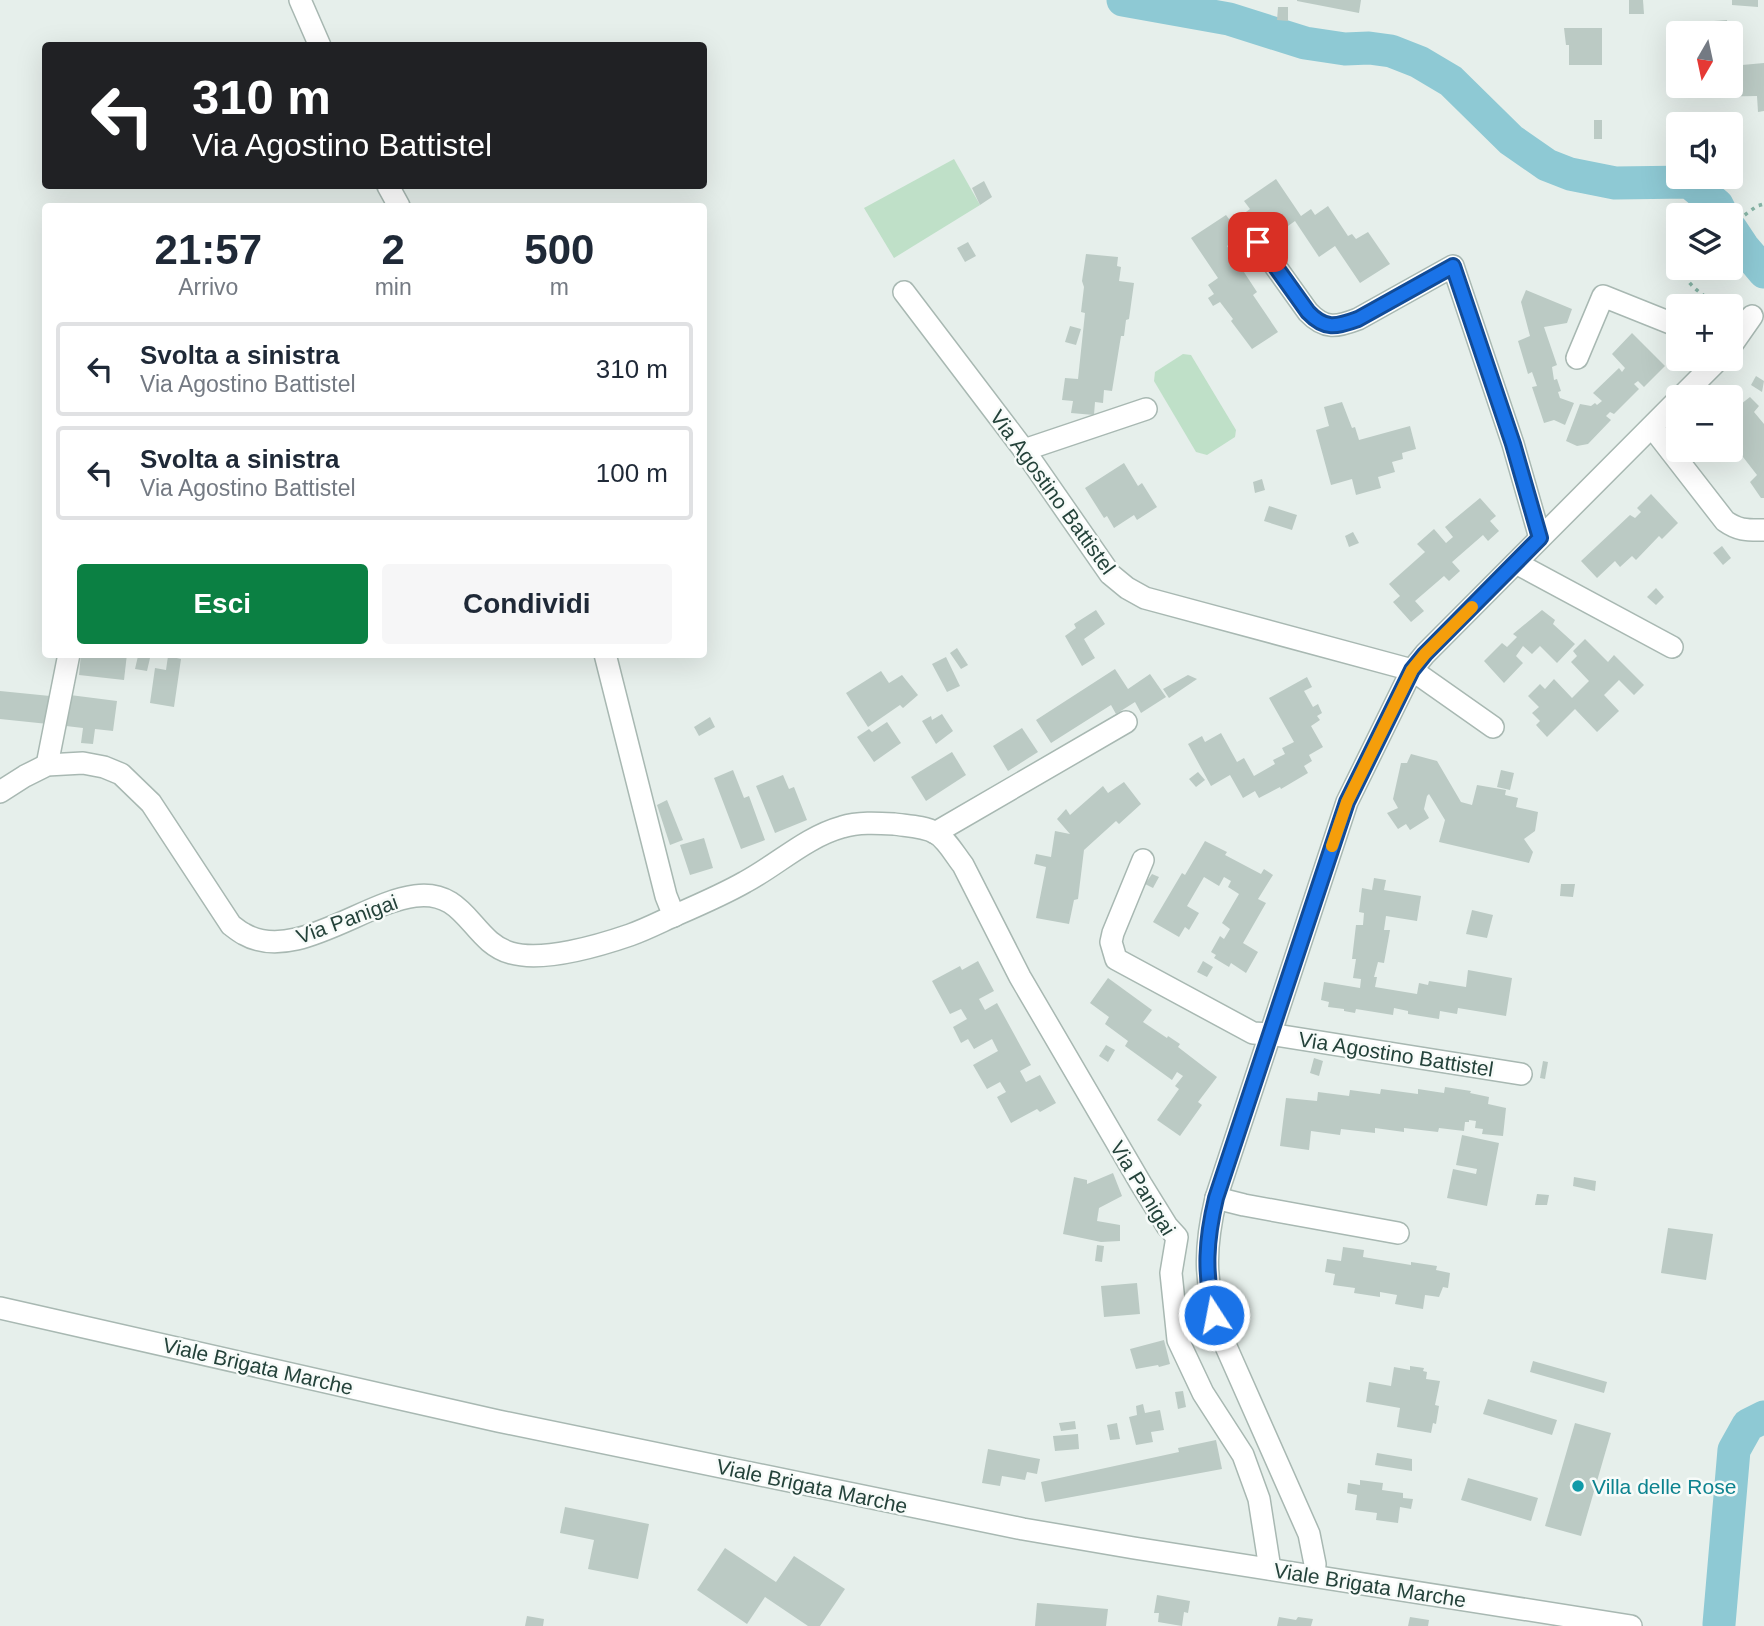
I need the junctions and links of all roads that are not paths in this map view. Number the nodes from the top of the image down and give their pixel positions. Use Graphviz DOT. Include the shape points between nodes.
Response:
graph roads {
  1 [pos="300,0"];
  2 [pos="318,42"];
  3 [pos="1258,242"];
  4 [pos="904,292"];
  5 [pos="1752,316"];
  6 [pos="1666,321"];
  7 [pos="1743,329"];
  8 [pos="1577,358"];
  9 [pos="1707,371"];
  10 [pos="1694,385"];
  11 [pos="1146,409"];
  12 [pos="1666,413"];
  13 [pos="1652,427"];
  14 [pos="1024,450"];
  15 [pos="1764,530"];
  16 [pos="1540,538"];
  17 [pos="1516,563"];
  18 [pos="1672,647"];
  19 [pos="68,658"];
  20 [pos="607,658"];
  21 [pos="1412,670"];
  22 [pos="1126,722"];
  23 [pos="1493,727"];
  24 [pos="47,765"];
  25 [pos="0,792"];
  26 [pos="935,833"];
  27 [pos="1143,860"];
  28 [pos="674,916"];
  29 [pos="1270,1034"];
  30 [pos="1521,1073"];
  31 [pos="1216,1198"];
  32 [pos="1398,1233"];
  33 [pos="1177,1237"];
  34 [pos="1207,1248"];
  35 [pos="0,1308"];
  36 [pos="1270,1569"];
  37 [pos="1314,1576"];
  38 [pos="1553,1614"];
  39 [pos="1623,1625"];
  40 [pos="1571,1626"];
  1 -- 2 [label="street"];
  3 -- 16 [label="street" via="1308,312 1327,325 1358,319 1453,266"];
  4 -- 14 [label="street, Via Agostino Battistel"];
  5 -- 7 [label="street"];
  6 -- 8 [label="street" via="1603,296"];
  9 -- 10 [label="street, Via Agostino Battistel"];
  11 -- 14 [label="street"];
  12 -- 13 [label="street, Via Agostino Battistel"];
  13 -- 15 [label="street" via="1725,521 1734,528"];
  13 -- 16 [label="street, Via Agostino Battistel"];
  14 -- 21 [label="street, Via Agostino Battistel" via="1110,573 1127,588 1145,598"];
  16 -- 17 [label="street, Via Agostino Battistel"];
  17 -- 18 [label="street"];
  17 -- 21 [label="street, Via Agostino Battistel"];
  19 -- 24 [label="street"];
  20 -- 28 [label="street"];
  21 -- 23 [label="street, Via Agostino Battistel"];
  21 -- 29 [label="street, Via Agostino Battistel" via="1347,802"];
  22 -- 26 [label="street"];
  24 -- 25 [label="street, Via Panigai"];
  24 -- 28 [label="street, Via Panigai" via="83,763 121,774 151,803 231,925 259,940 289,941 400,898 420,895 451,902 492,943 508,953 528,956 606,943"];
  26 -- 28 [label="street, Via Panigai" via="886,824 843,826 746,882"];
  26 -- 33 [label="street, Via Panigai" via="963,865 1020,977 1140,1184"];
  27 -- 29 [label="street, Via Agostino Battistel" via="1111,942 1116,959 1253,1033"];
  29 -- 30 [label="street, Via Agostino Battistel"];
  29 -- 31 [label="street, Via Agostino Battistel"];
  31 -- 32 [label="street"];
  31 -- 34 [label="street, Via Agostino Battistel"];
  33 -- 34 [label="street" via="1188,1246"];
  33 -- 36 [label="street, Via Panigai" via="1171,1273 1178,1340 1203,1393 1243,1455 1259,1499"];
  34 -- 37 [label="street, Via Agostino Battistel" via="1209,1293 1220,1333 1309,1534"];
  35 -- 36 [label="street, Viale Brigata Marche" via="498,1421 919,1508 1134,1549"];
  36 -- 37 [label="street, Viale Brigata Marche"];
  37 -- 38 [label="street, Viale Brigata Marche"];
  38 -- 39 [label="street, Viale Brigata Marche"];
  38 -- 40 [label="street"];
}
